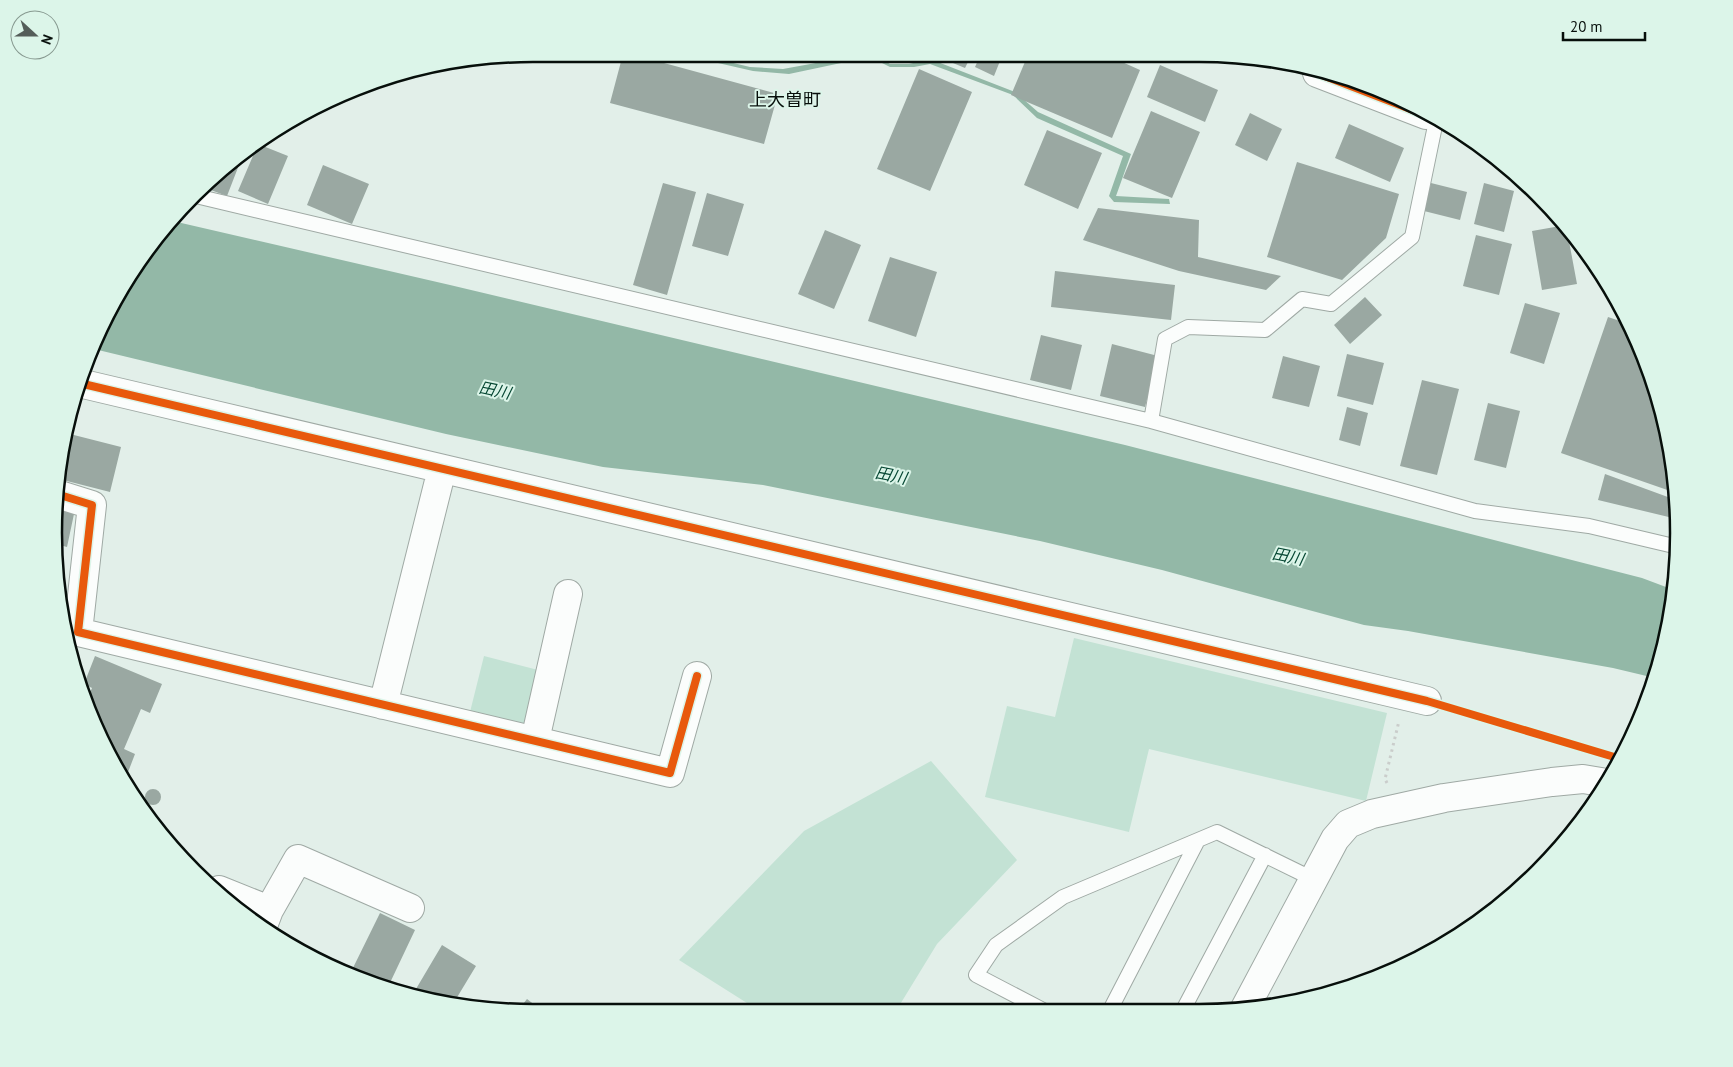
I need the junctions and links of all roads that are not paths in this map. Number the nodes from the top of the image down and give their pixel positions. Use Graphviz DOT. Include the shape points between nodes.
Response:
graph roads {
  1 [pos="1435,126"];
  2 [pos="203,198"];
  3 [pos="86,385"];
  4 [pos="1151,420"];
  5 [pos="442,469"];
  6 [pos="65,496"];
  7 [pos="1670,545"];
  8 [pos="568,594"];
  9 [pos="697,676"];
  10 [pos="1427,701"];
  11 [pos="384,705"];
  12 [pos="535,740"];
  13 [pos="1599,782"];
  14 [pos="1198,840"];
  15 [pos="1265,855"];
  16 [pos="1313,879"];
  17 [pos="245,906"];
  18 [pos="410,908"];
  19 [pos="266,918"];
  20 [pos="1249,1001"];
  21 [pos="1030,1004"];
  22 [pos="1113,1004"];
  23 [pos="1186,1004"];
  1 -- 4 [label="lane" via="1412,237 1331,304 1302,299 1265,330 1188,327 1165,338"];
  2 -- 4 [label="lane"];
  3 -- 5 [label="street"];
  4 -- 7 [label="lane" via="1475,511 1590,526"];
  5 -- 10 [label="street"];
  5 -- 11 [label="street"];
  6 -- 11 [label="street" via="92,504 78,632"];
  8 -- 12 [label="street"];
  9 -- 12 [label="street" via="670,772"];
  11 -- 12 [label="street"];
  13 -- 16 [label="street" via="1583,779 1552,782 1444,798 1372,814 1348,824 1335,839"];
  14 -- 15 [label="lane" via="1217,832"];
  14 -- 21 [label="lane" via="1063,897 996,945 976,976"];
  14 -- 22 [label="lane"];
  15 -- 16 [label="lane"];
  15 -- 23 [label="lane"];
  16 -- 20 [label="street"];
  17 -- 19 [label="street"];
  18 -- 19 [label="street" via="298,859"];
}
